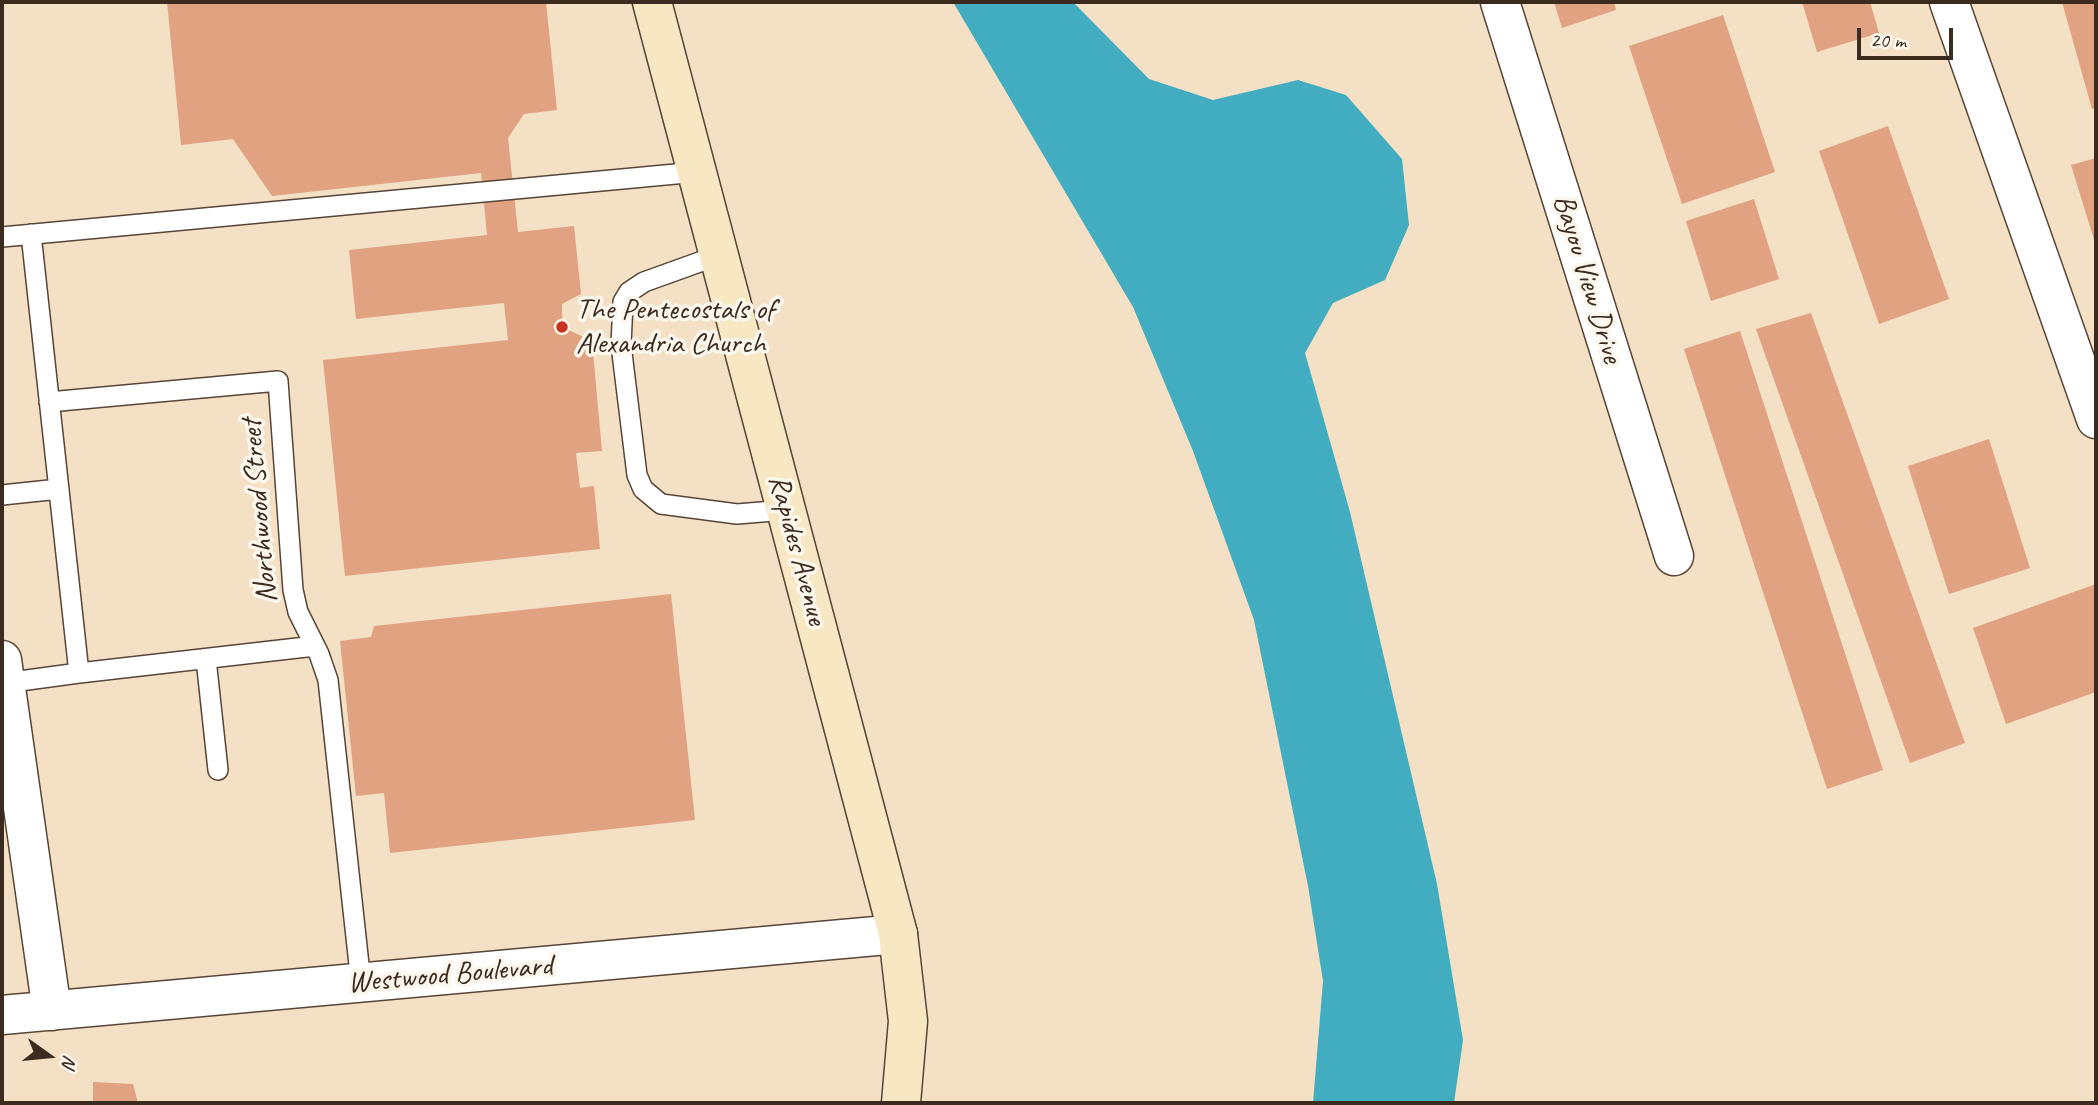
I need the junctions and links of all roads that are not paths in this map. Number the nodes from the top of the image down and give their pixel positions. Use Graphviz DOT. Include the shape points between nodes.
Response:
graph roads {
  1 [pos="652,2"];
  2 [pos="1500,2"];
  3 [pos="1950,2"];
  4 [pos="698,172"];
  5 [pos="31,234"];
  6 [pos="2,237"];
  7 [pos="719,255"];
  8 [pos="49,402"];
  9 [pos="2096,419"];
  10 [pos="59,489"];
  11 [pos="2,495"];
  12 [pos="786,510"];
  13 [pos="1674,556"];
  14 [pos="315,646"];
  15 [pos="206,659"];
  16 [pos="3,672"];
  17 [pos="79,673"];
  18 [pos="218,770"];
  19 [pos="898,934"];
  20 [pos="362,983"];
  21 [pos="52,1011"];
  22 [pos="2,1015"];
  23 [pos="901,1103"];
  1 -- 4 [label="main road, Rapides Avenue"];
  2 -- 13 [label="street, Bayou View Drive"];
  3 -- 9 [label="street"];
  4 -- 5 [label="lane"];
  4 -- 7 [label="main road, Rapides Avenue"];
  5 -- 6 [label="lane"];
  5 -- 8 [label="lane"];
  7 -- 12 [label="main road, Rapides Avenue"];
  7 -- 12 [label="lane" via="644,282 623,302 621,345 636,475 643,489 661,504 737,514"];
  8 -- 10 [label="lane"];
  8 -- 14 [label="lane, Northwood Street" via="278,381 293,590"];
  10 -- 11 [label="lane"];
  10 -- 17 [label="lane"];
  12 -- 19 [label="main road, Rapides Avenue"];
  14 -- 15 [label="lane"];
  14 -- 20 [label="lane, Northwood Street" via="328,680"];
  15 -- 17 [label="lane"];
  15 -- 18 [label="lane"];
  16 -- 17 [label="lane"];
  16 -- 21 [label="street"];
  19 -- 20 [label="street, Westwood Boulevard"];
  19 -- 23 [label="main road, Rapides Avenue" via="908,1021"];
  20 -- 21 [label="street, Westwood Boulevard"];
  21 -- 22 [label="street, Westwood Boulevard"];
}
